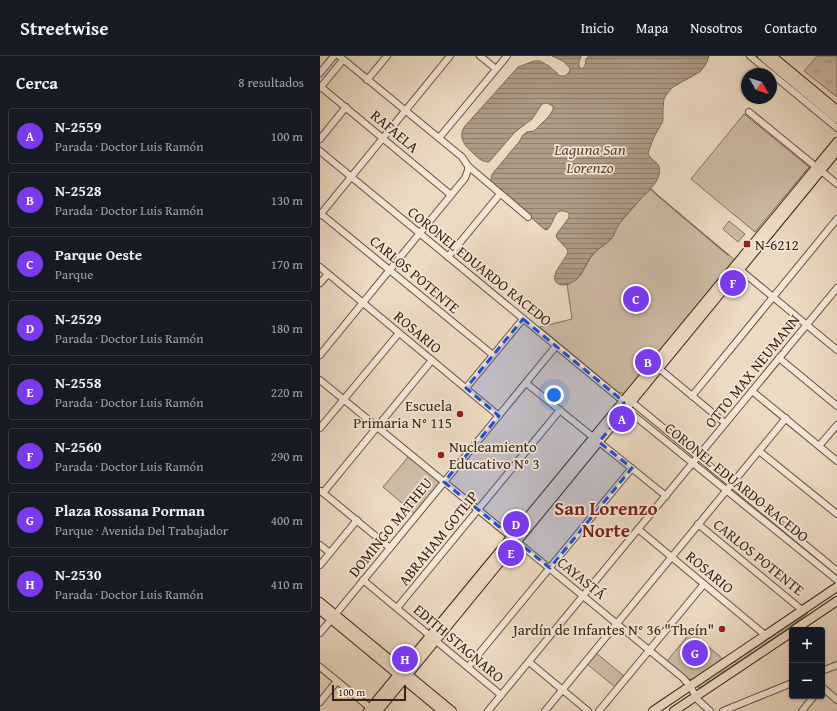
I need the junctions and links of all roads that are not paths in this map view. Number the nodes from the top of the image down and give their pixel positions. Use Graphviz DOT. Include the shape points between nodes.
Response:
graph roads {
  1 [pos="334,56"];
  2 [pos="387,56"];
  3 [pos="450,56"];
  4 [pos="480,56"];
  5 [pos="507,56"];
  6 [pos="750,56"];
  7 [pos="762,56"];
  8 [pos="772,56"];
  9 [pos="341,58"];
  10 [pos="496,69"];
  11 [pos="320,73"];
  12 [pos="368,80"];
  13 [pos="321,87"];
  14 [pos="346,107"];
  15 [pos="837,110"];
  16 [pos="405,111"];
  17 [pos="749,112"];
  18 [pos="837,119"];
  19 [pos="837,128"];
  20 [pos="383,138"];
  21 [pos="439,138"];
  22 [pos="320,139"];
  23 [pos="837,142"];
  24 [pos="837,151"];
  25 [pos="320,152"];
  26 [pos="468,166"];
  27 [pos="819,169"];
  28 [pos="351,177"];
  29 [pos="837,184"];
  30 [pos="500,194"];
  31 [pos="452,195"];
  32 [pos="320,214"];
  33 [pos="528,217"];
  34 [pos="837,218"];
  35 [pos="420,234"];
  36 [pos="448,257"];
  37 [pos="320,268"];
  38 [pos="737,268"];
  39 [pos="390,270"];
  40 [pos="328,274"];
  41 [pos="320,283"];
  42 [pos="836,291"];
  43 [pos="773,297"];
  44 [pos="363,303"];
  45 [pos="523,319"];
  46 [pos="806,325"];
  47 [pos="399,333"];
  48 [pos="556,346"];
  49 [pos="837,350"];
  50 [pos="320,355"];
  51 [pos="492,355"];
  52 [pos="779,358"];
  53 [pos="432,360"];
  54 [pos="656,366"];
  55 [pos="320,380"];
  56 [pos="526,383"];
  57 [pos="466,388"];
  58 [pos="752,391"];
  59 [pos="692,396"];
  60 [pos="344,399"];
  61 [pos="623,401"];
  62 [pos="629,406"];
  63 [pos="837,406"];
  64 [pos="560,410"];
  65 [pos="499,416"];
  66 [pos="786,418"];
  67 [pos="725,423"];
  68 [pos="837,425"];
  69 [pos="377,427"];
  70 [pos="320,428"];
  71 [pos="596,440"];
  72 [pos="819,446"];
  73 [pos="759,451"];
  74 [pos="698,457"];
  75 [pos="837,461"];
  76 [pos="693,463"];
  77 [pos="632,468"];
  78 [pos="444,482"];
  79 [pos="731,484"];
  80 [pos="726,490"];
  81 [pos="322,492"];
  82 [pos="666,496"];
  83 [pos="478,510"];
  84 [pos="837,514"];
  85 [pos="357,520"];
  86 [pos="698,524"];
  87 [pos="638,529"];
  88 [pos="514,539"];
  89 [pos="320,545"];
  90 [pos="390,548"];
  91 [pos="330,553"];
  92 [pos="672,557"];
  93 [pos="837,562"];
  94 [pos="320,565"];
  95 [pos="550,568"];
  96 [pos="835,569"];
  97 [pos="828,573"];
  98 [pos="363,580"];
  99 [pos="837,580"];
  100 [pos="704,584"];
  101 [pos="837,587"];
  102 [pos="583,596"];
  103 [pos="320,602"];
  104 [pos="837,602"];
  105 [pos="397,608"];
  106 [pos="320,610"];
  107 [pos="802,610"];
  108 [pos="333,617"];
  109 [pos="617,624"];
  110 [pos="799,627"];
  111 [pos="320,633"];
  112 [pos="789,634"];
  113 [pos="766,635"];
  114 [pos="433,638"];
  115 [pos="649,650"];
  116 [pos="529,662"];
  117 [pos="837,665"];
  118 [pos="320,667"];
  119 [pos="468,667"];
  120 [pos="825,670"];
  121 [pos="403,674"];
  122 [pos="337,681"];
  123 [pos="789,684"];
  124 [pos="690,686"];
  125 [pos="563,690"];
  126 [pos="825,690"];
  127 [pos="501,695"];
  128 [pos="696,696"];
  129 [pos="812,699"];
  130 [pos="837,700"];
  131 [pos="320,702"];
  132 [pos="372,710"];
  133 [pos="442,711"];
  134 [pos="452,711"];
  135 [pos="488,711"];
  136 [pos="545,711"];
  137 [pos="588,711"];
  138 [pos="599,711"];
  139 [pos="652,711"];
  140 [pos="674,711"];
  141 [pos="710,711"];
  142 [pos="723,711"];
  143 [pos="802,711"];
  1 -- 11 [label="street"];
  2 -- 12 [label="street"];
  3 -- 16 [label="street"];
  4 -- 10 [label="street"];
  5 -- 10 [label="street"];
  6 -- 19 [label="street"];
  7 -- 18 [label="main road"];
  8 -- 15 [label="main road"];
  9 -- 12 [label="street"];
  9 -- 13 [label="street"];
  10 -- 21 [label="street"];
  12 -- 16 [label="street"];
  13 -- 14 [label="street, RAFAELA"];
  14 -- 20 [label="street, RAFAELA"];
  14 -- 22 [label="street"];
  16 -- 20 [label="street"];
  16 -- 21 [label="street"];
  17 -- 27 [label="street"];
  20 -- 28 [label="street"];
  20 -- 31 [label="street, RAFAELA"];
  21 -- 26 [label="street" via="462,157"];
  23 -- 27 [label="main road"];
  24 -- 27 [label="main road"];
  25 -- 28 [label="street, CORONEL EDUARDO RACEDO"];
  26 -- 30 [label="street"];
  26 -- 31 [label="street" via="465,178"];
  27 -- 29 [label="street"];
  27 -- 38 [label="main road"];
  28 -- 32 [label="street"];
  28 -- 35 [label="street, CORONEL EDUARDO RACEDO"];
  30 -- 33 [label="street"];
  30 -- 36 [label="street"];
  31 -- 35 [label="street"];
  32 -- 39 [label="street, CARLOS POTENTE"];
  34 -- 43 [label="street"];
  35 -- 36 [label="street, CORONEL EDUARDO RACEDO"];
  35 -- 39 [label="street"];
  36 -- 45 [label="street, CORONEL EDUARDO RACEDO"];
  37 -- 40 [label="street, ROSARIO"];
  38 -- 43 [label="street"];
  38 -- 54 [label="main road"];
  39 -- 44 [label="street"];
  39 -- 51 [label="street, CARLOS POTENTE"];
  40 -- 41 [label="street"];
  40 -- 44 [label="street, ROSARIO"];
  42 -- 46 [label="street, OTTO MAX NEUMANN"];
  43 -- 46 [label="street"];
  43 -- 59 [label="street"];
  44 -- 47 [label="street, ROSARIO"];
  44 -- 50 [label="street"];
  45 -- 48 [label="street, CORONEL EDUARDO RACEDO"];
  45 -- 51 [label="street"];
  46 -- 49 [label="street"];
  46 -- 52 [label="street, OTTO MAX NEUMANN"];
  47 -- 53 [label="street, ROSARIO"];
  47 -- 60 [label="street"];
  48 -- 56 [label="street, DOMINGO MATHEU"];
  48 -- 61 [label="street, CORONEL EDUARDO RACEDO"];
  51 -- 57 [label="street"];
  52 -- 58 [label="street, OTTO MAX NEUMANN"];
  52 -- 63 [label="street"];
  53 -- 57 [label="street, ROSARIO"];
  53 -- 69 [label="street"];
  54 -- 59 [label="street"];
  54 -- 61 [label="main road"];
  54 -- 62 [label="main road"];
  55 -- 60 [label="street, CAYASTÁ"];
  56 -- 64 [label="street"];
  56 -- 65 [label="street, DOMINGO MATHEU"];
  57 -- 65 [label="street, ROSARIO"];
  58 -- 66 [label="street"];
  58 -- 67 [label="street, OTTO MAX NEUMANN"];
  59 -- 67 [label="street"];
  60 -- 69 [label="street, CAYASTÁ"];
  60 -- 70 [label="street"];
  61 -- 62 [label="street, CORONEL EDUARDO RACEDO"];
  61 -- 71 [label="main road"];
  62 -- 71 [label="main road"];
  62 -- 74 [label="street, CORONEL EDUARDO RACEDO"];
  62 -- 76 [label="street, CORONEL EDUARDO RACEDO"];
  64 -- 71 [label="street"];
  64 -- 83 [label="street, ABRAHAM GOTLIP"];
  65 -- 78 [label="street, DOMINGO MATHEU"];
  66 -- 72 [label="street"];
  66 -- 73 [label="street"];
  67 -- 74 [label="street, OTTO MAX NEUMANN"];
  68 -- 72 [label="street"];
  69 -- 78 [label="street, CAYASTÁ"];
  69 -- 81 [label="street"];
  71 -- 77 [label="street"];
  71 -- 88 [label="main road"];
  72 -- 75 [label="street"];
  73 -- 79 [label="street"];
  73 -- 84 [label="street"];
  74 -- 76 [label="street, OTTO MAX NEUMANN"];
  74 -- 79 [label="street, CORONEL EDUARDO RACEDO"];
  76 -- 80 [label="street, CORONEL EDUARDO RACEDO"];
  76 -- 82 [label="street, OTTO MAX NEUMANN"];
  77 -- 82 [label="street"];
  77 -- 95 [label="street"];
  78 -- 83 [label="street, CAYASTÁ"];
  78 -- 90 [label="street, DOMINGO MATHEU"];
  79 -- 80 [label="street"];
  79 -- 96 [label="street, CORONEL EDUARDO RACEDO"];
  80 -- 86 [label="street"];
  80 -- 97 [label="street, CORONEL EDUARDO RACEDO"];
  81 -- 85 [label="street"];
  82 -- 87 [label="street, OTTO MAX NEUMANN"];
  83 -- 88 [label="street, CAYASTÁ"];
  83 -- 105 [label="street, ABRAHAM GOTLIP"];
  85 -- 90 [label="street"];
  85 -- 91 [label="street"];
  86 -- 92 [label="street"];
  86 -- 107 [label="street, CARLOS POTENTE"];
  87 -- 92 [label="street, ROSARIO"];
  87 -- 102 [label="street, OTTO MAX NEUMANN"];
  88 -- 95 [label="street, CAYASTÁ"];
  88 -- 114 [label="main road"];
  89 -- 91 [label="street"];
  90 -- 98 [label="street, DOMINGO MATHEU"];
  91 -- 94 [label="street"];
  92 -- 100 [label="street, ROSARIO"];
  92 -- 109 [label="street"];
  93 -- 96 [label="street"];
  95 -- 102 [label="street, CAYASTÁ"];
  95 -- 119 [label="street"];
  96 -- 97 [label="street"];
  97 -- 99 [label="street, CORONEL EDUARDO RACEDO"];
  98 -- 105 [label="street, EDITH STAGNARO"];
  98 -- 108 [label="street, DOMINGO MATHEU"];
  100 -- 113 [label="street, ROSARIO"];
  100 -- 115 [label="street"];
  101 -- 107 [label="main road"];
  102 -- 109 [label="street, CAYASTÁ"];
  102 -- 116 [label="street, OTTO MAX NEUMANN"];
  103 -- 108 [label="main road"];
  104 -- 110 [label="main road"];
  105 -- 114 [label="street, EDITH STAGNARO"];
  106 -- 108 [label="main road"];
  107 -- 113 [label="main road"];
  108 -- 111 [label="street, DOMINGO MATHEU"];
  108 -- 121 [label="main road"];
  109 -- 115 [label="street, CAYASTÁ"];
  109 -- 125 [label="street"];
  112 -- 128 [label="main road"];
  113 -- 124 [label="main road"];
  114 -- 119 [label="street, EDITH STAGNARO"];
  114 -- 121 [label="main road"];
  115 -- 124 [label="street, CAYASTÁ"];
  115 -- 138 [label="street"];
  116 -- 125 [label="street"];
  116 -- 127 [label="street, OTTO MAX NEUMANN"];
  117 -- 120 [label="street"];
  118 -- 122 [label="street"];
  119 -- 127 [label="street, EDITH STAGNARO"];
  121 -- 132 [label="main road"];
  121 -- 133 [label="main road"];
  121 -- 134 [label="main road"];
  122 -- 131 [label="street"];
  122 -- 132 [label="street"];
  123 -- 142 [label="street"];
  124 -- 128 [label="street, CAYASTÁ"];
  124 -- 139 [label="main road"];
  125 -- 136 [label="street"];
  125 -- 137 [label="street"];
  126 -- 130 [label="street"];
  127 -- 135 [label="street, OTTO MAX NEUMANN"];
  128 -- 140 [label="main road"];
  128 -- 141 [label="street, CAYASTÁ"];
  129 -- 143 [label="street"];
}
